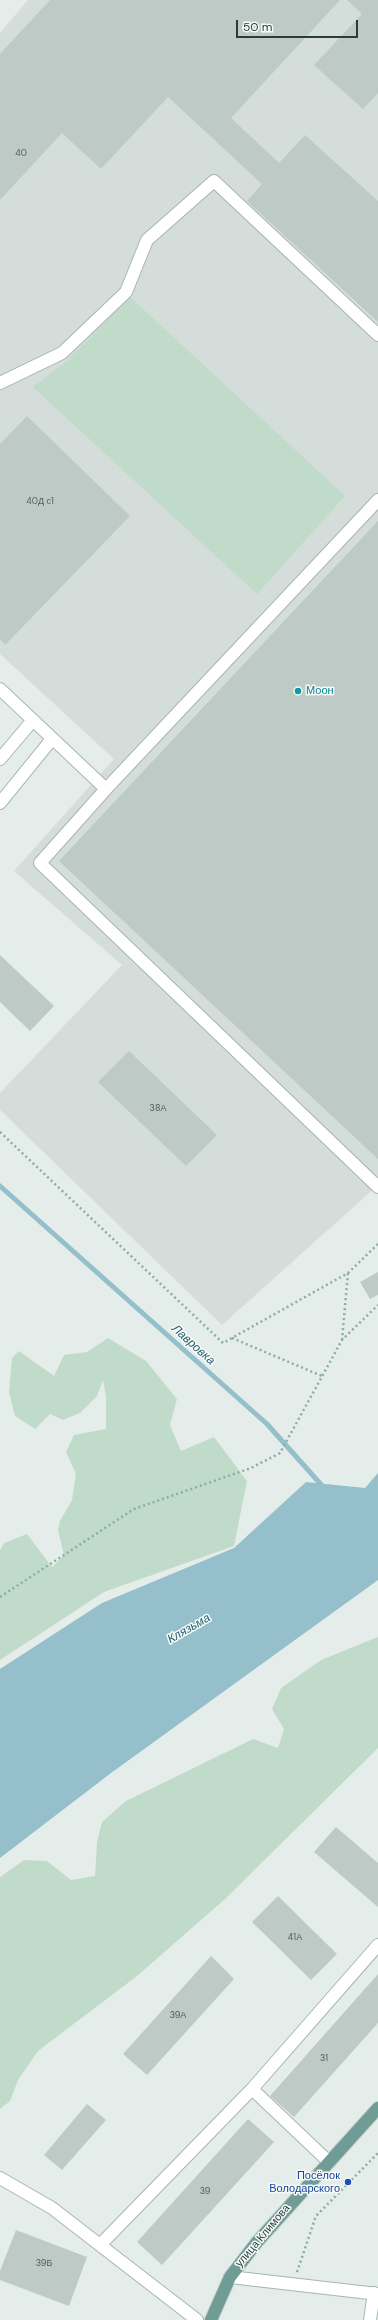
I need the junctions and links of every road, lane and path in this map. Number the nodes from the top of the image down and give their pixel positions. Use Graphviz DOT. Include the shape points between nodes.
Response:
graph roads {
  1 [pos="378,335"];
  2 [pos="0,383"];
  3 [pos="378,500"];
  4 [pos="0,689"];
  5 [pos="33,720"];
  6 [pos="52,739"];
  7 [pos="0,759"];
  8 [pos="106,789"];
  9 [pos="0,803"];
  10 [pos="0,1132"];
  11 [pos="378,1187"];
  12 [pos="378,1244"];
  13 [pos="348,1273"];
  14 [pos="378,1305"];
  15 [pos="232,1338"];
  16 [pos="342,1340"];
  17 [pos="322,1376"];
  18 [pos="0,1597"];
  19 [pos="378,1945"];
  20 [pos="252,2089"];
  21 [pos="378,2108"];
  22 [pos="378,2153"];
  23 [pos="329,2162"];
  24 [pos="0,2178"];
  25 [pos="100,2245"];
  26 [pos="230,2277"];
  27 [pos="293,2284"];
  28 [pos="376,2293"];
  29 [pos="197,2320"];
  30 [pos="211,2320"];
  31 [pos="370,2320"];
  1 -- 2 [label="lane" via="214,182 147,240 126,292 62,353"];
  3 -- 8 [label="lane"];
  4 -- 5 [label="lane"];
  5 -- 6 [label="lane"];
  5 -- 7 [label="lane"];
  6 -- 8 [label="lane"];
  6 -- 9 [label="lane"];
  8 -- 11 [label="lane" via="40,863"];
  10 -- 15 [label="path" via="223,1343"];
  12 -- 13 [label="path"];
  13 -- 15 [label="path"];
  13 -- 16 [label="path"];
  14 -- 16 [label="path"];
  15 -- 17 [label="path"];
  16 -- 17 [label="path"];
  17 -- 18 [label="path" via="280,1453 251,1468 134,1510"];
  19 -- 20 [label="lane"];
  20 -- 23 [label="lane"];
  20 -- 25 [label="lane"];
  21 -- 23 [label="main road, улица Климова"];
  22 -- 27 [label="path" via="316,2216"];
  23 -- 26 [label="main road, улица Климова" via="256,2242"];
  24 -- 25 [label="lane" via="52,2208"];
  25 -- 29 [label="lane"];
  26 -- 27 [label="lane"];
  26 -- 30 [label="main road, улица Климова"];
  27 -- 28 [label="lane"];
  28 -- 31 [label="lane"];
}
